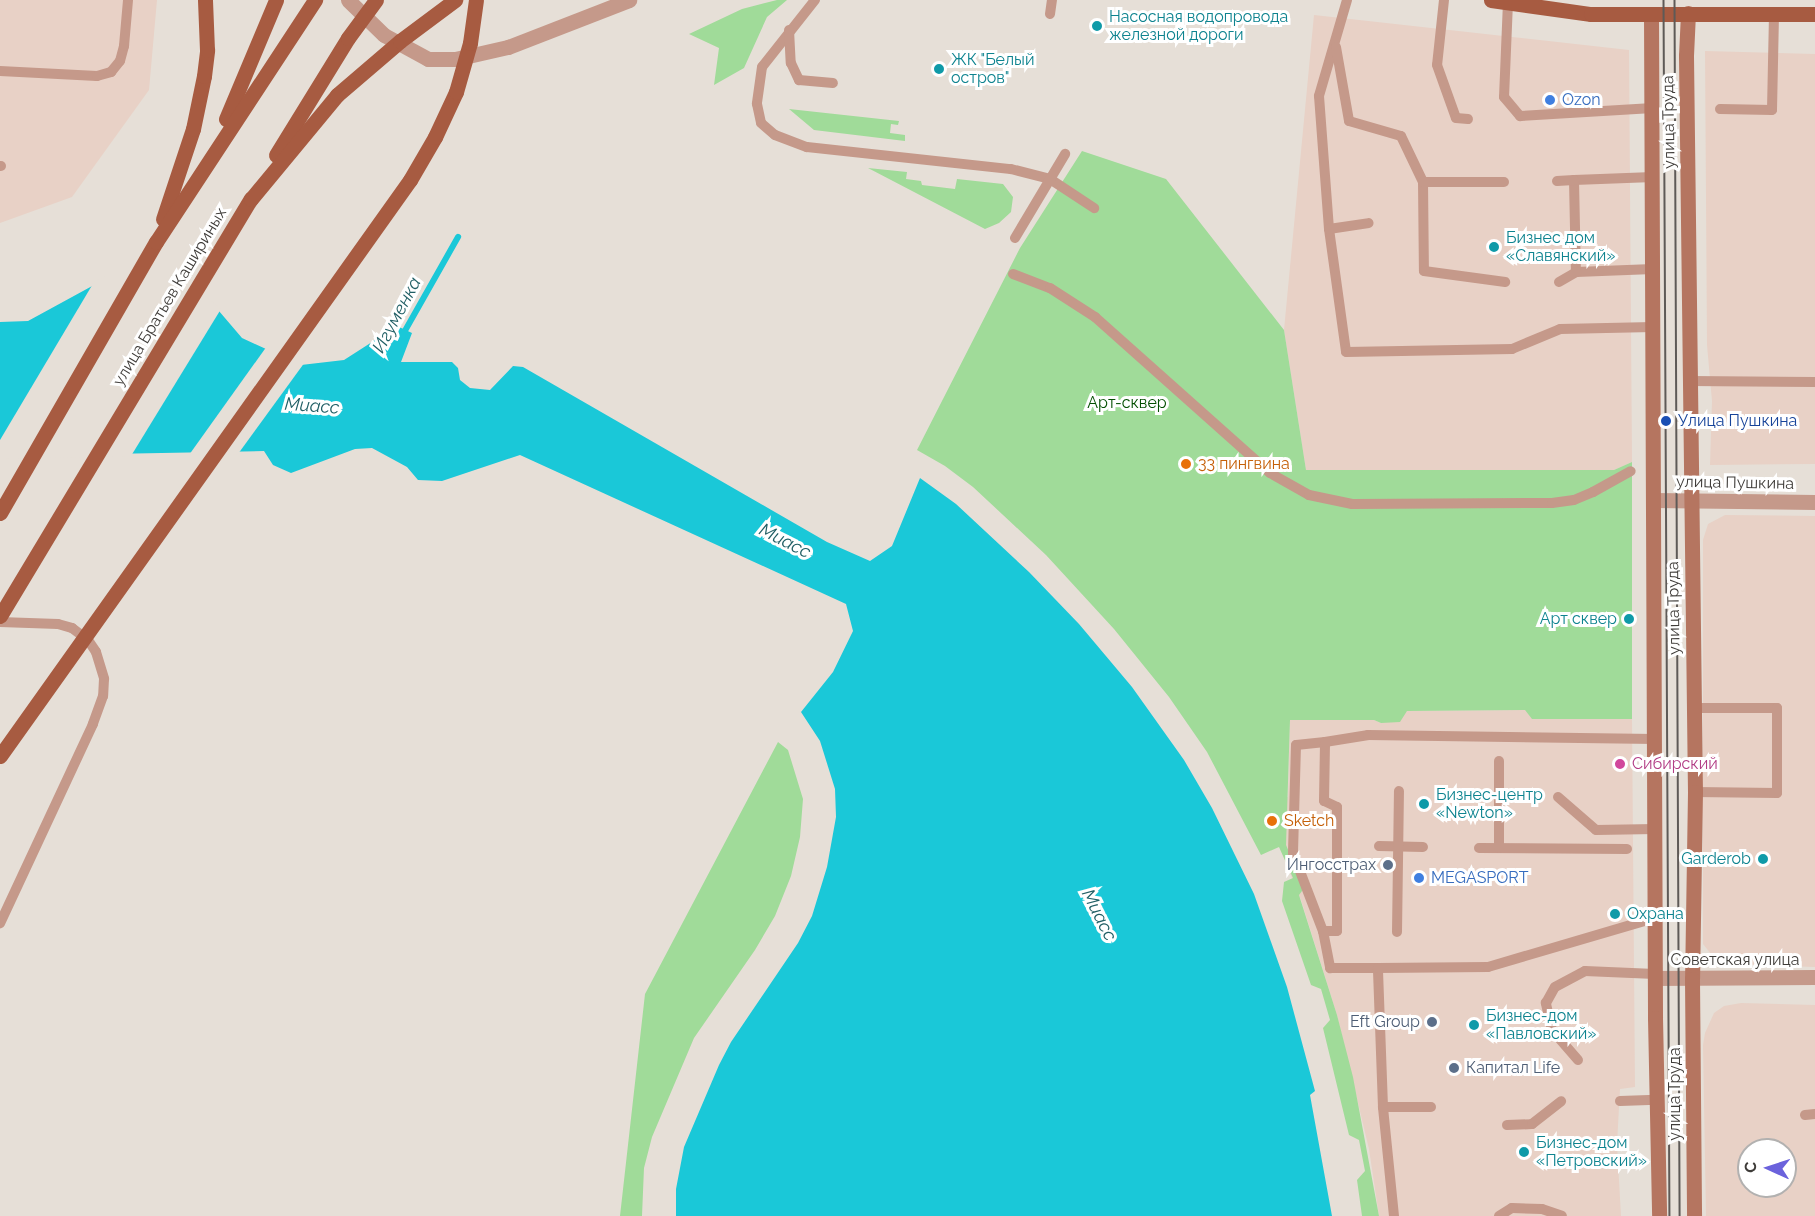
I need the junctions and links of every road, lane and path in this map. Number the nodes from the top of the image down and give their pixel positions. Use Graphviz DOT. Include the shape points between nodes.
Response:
graph roads {
  1 [pos="128,0"];
  2 [pos="205,0"];
  3 [pos="276,0"];
  4 [pos="315,0"];
  5 [pos="348,0"];
  6 [pos="376,0"];
  7 [pos="456,0"];
  8 [pos="476,0"];
  9 [pos="629,0"];
  10 [pos="815,0"];
  11 [pos="1052,0"];
  12 [pos="1347,0"];
  13 [pos="1444,0"];
  14 [pos="1491,0"];
  15 [pos="1508,2"];
  16 [pos="1651,7"];
  17 [pos="1688,7"];
  18 [pos="1050,14"];
  19 [pos="1774,14"];
  20 [pos="1815,14"];
  21 [pos="789,30"];
  22 [pos="1335,41"];
  23 [pos="0,71"];
  24 [pos="833,83"];
  25 [pos="1653,108"];
  26 [pos="1720,109"];
  27 [pos="1468,119"];
  28 [pos="211,154"];
  29 [pos="1065,154"];
  30 [pos="1653,177"];
  31 [pos="1050,179"];
  32 [pos="1574,180"];
  33 [pos="1557,181"];
  34 [pos="1423,182"];
  35 [pos="1504,182"];
  36 [pos="251,199"];
  37 [pos="1094,208"];
  38 [pos="1369,223"];
  39 [pos="1329,229"];
  40 [pos="1015,238"];
  41 [pos="156,242"];
  42 [pos="1653,269"];
  43 [pos="1576,272"];
  44 [pos="1014,274"];
  45 [pos="1505,282"];
  46 [pos="1559,282"];
  47 [pos="1653,327"];
  48 [pos="1690,381"];
  49 [pos="1815,382"];
  50 [pos="1631,471"];
  51 [pos="1654,500"];
  52 [pos="1691,500"];
  53 [pos="1815,502"];
  54 [pos="0,513"];
  55 [pos="0,616"];
  56 [pos="0,622"];
  57 [pos="1695,708"];
  58 [pos="1655,739"];
  59 [pos="1324,742"];
  60 [pos="0,756"];
  61 [pos="1499,761"];
  62 [pos="1399,791"];
  63 [pos="1695,792"];
  64 [pos="1558,797"];
  65 [pos="1654,829"];
  66 [pos="1379,846"];
  67 [pos="1398,847"];
  68 [pos="1423,847"];
  69 [pos="1479,848"];
  70 [pos="1499,848"];
  71 [pos="1627,849"];
  72 [pos="1655,918"];
  73 [pos="0,923"];
  74 [pos="1323,931"];
  75 [pos="1396,932"];
  76 [pos="1378,968"];
  77 [pos="1655,976"];
  78 [pos="1815,977"];
  79 [pos="1692,979"];
  80 [pos="1578,1060"];
  81 [pos="1656,1100"];
  82 [pos="1561,1101"];
  83 [pos="1620,1101"];
  84 [pos="1383,1107"];
  85 [pos="1431,1107"];
  86 [pos="1507,1125"];
  87 [pos="1394,1216"];
  88 [pos="1499,1216"];
  89 [pos="1562,1216"];
  90 [pos="1659,1216"];
  91 [pos="1694,1216"];
  1 -- 23 [label="lane" via="124,46 120,61 111,72 97,76"];
  2 -- 41 [label="main road" via="207,50 193,129"];
  3 -- 28 [label="main road"];
  4 -- 28 [label="main road"];
  5 -- 9 [label="street" via="384,35 428,59 455,59 508,47"];
  6 -- 36 [label="main road, улица Братьев Кашириных, bridge" via="307,103"];
  7 -- 36 [label="main road, bridge" via="400,41 338,95"];
  8 -- 60 [label="main road, bridge" via="471,43 456,92 410,180"];
  10 -- 21 [label="lane"];
  11 -- 18 [label="lane"];
  12 -- 22 [label="lane"];
  13 -- 27 [label="lane" via="1437,65 1455,118"];
  14 -- 15 [label="main road"];
  15 -- 16 [label="main road" via="1591,14"];
  15 -- 25 [label="lane" via="1504,98 1520,116"];
  16 -- 17 [label="main road"];
  16 -- 25 [label="main road, улица Труда"];
  17 -- 19 [label="main road"];
  17 -- 48 [label="main road, улица Труда"];
  19 -- 20 [label="main road"];
  19 -- 26 [label="lane" via="1772,110"];
  21 -- 24 [label="lane" via="791,63 799,80"];
  21 -- 31 [label="lane" via="762,67 761,123 776,135 807,147 1011,169"];
  22 -- 34 [label="lane" via="1349,121 1401,136"];
  22 -- 39 [label="lane" via="1319,96"];
  25 -- 30 [label="main road, улица Труда"];
  28 -- 41 [label="main road"];
  29 -- 31 [label="lane"];
  30 -- 32 [label="lane"];
  30 -- 42 [label="main road, улица Труда"];
  31 -- 37 [label="lane"];
  31 -- 40 [label="lane"];
  32 -- 33 [label="lane"];
  32 -- 43 [label="lane"];
  34 -- 35 [label="lane"];
  34 -- 45 [label="lane" via="1424,271"];
  36 -- 55 [label="main road, улица Братьев Кашириных"];
  38 -- 39 [label="lane"];
  39 -- 47 [label="lane" via="1346,352 1512,349 1560,329"];
  41 -- 54 [label="main road"];
  42 -- 43 [label="lane"];
  42 -- 47 [label="main road, улица Труда"];
  43 -- 46 [label="lane"];
  44 -- 50 [label="lane" via="1050,288 1095,317 1270,473 1309,495 1352,504 1552,503 1574,500"];
  47 -- 51 [label="main road, улица Труда"];
  48 -- 49 [label="lane"];
  48 -- 52 [label="main road, улица Труда"];
  51 -- 52 [label="street, улица Пушкина"];
  51 -- 58 [label="main road, улица Труда"];
  52 -- 53 [label="street, улица Пушкина"];
  52 -- 57 [label="main road, улица Труда"];
  56 -- 73 [label="lane" via="72,628 96,652 104,680 93,724"];
  57 -- 63 [label="main road, улица Труда"];
  57 -- 63 [label="lane" via="1777,708 1777,793"];
  58 -- 59 [label="lane" via="1368,735"];
  58 -- 65 [label="main road, улица Труда"];
  59 -- 74 [label="lane" via="1324,801 1337,807 1337,931"];
  59 -- 74 [label="lane" via="1296,745 1293,853"];
  61 -- 70 [label="lane"];
  62 -- 67 [label="lane"];
  63 -- 79 [label="main road, улица Труда"];
  64 -- 65 [label="lane" via="1596,830"];
  65 -- 72 [label="main road, улица Труда"];
  66 -- 67 [label="lane"];
  67 -- 68 [label="lane"];
  67 -- 75 [label="lane"];
  69 -- 70 [label="lane"];
  70 -- 71 [label="lane"];
  72 -- 76 [label="lane" via="1488,967"];
  72 -- 77 [label="main road, улица Труда"];
  74 -- 76 [label="lane" via="1330,968"];
  76 -- 84 [label="lane"];
  77 -- 79 [label="street, Советская улица"];
  77 -- 80 [label="lane" via="1585,971 1555,987 1546,1003 1552,1030"];
  77 -- 81 [label="main road, улица Труда"];
  78 -- 79 [label="street, Советская улица"];
  79 -- 91 [label="main road, улица Труда"];
  81 -- 83 [label="lane"];
  81 -- 90 [label="main road, улица Труда"];
  82 -- 86 [label="lane" via="1532,1124"];
  84 -- 85 [label="lane"];
  84 -- 87 [label="lane"];
  88 -- 89 [label="lane" via="1512,1208 1542,1209"];
}
